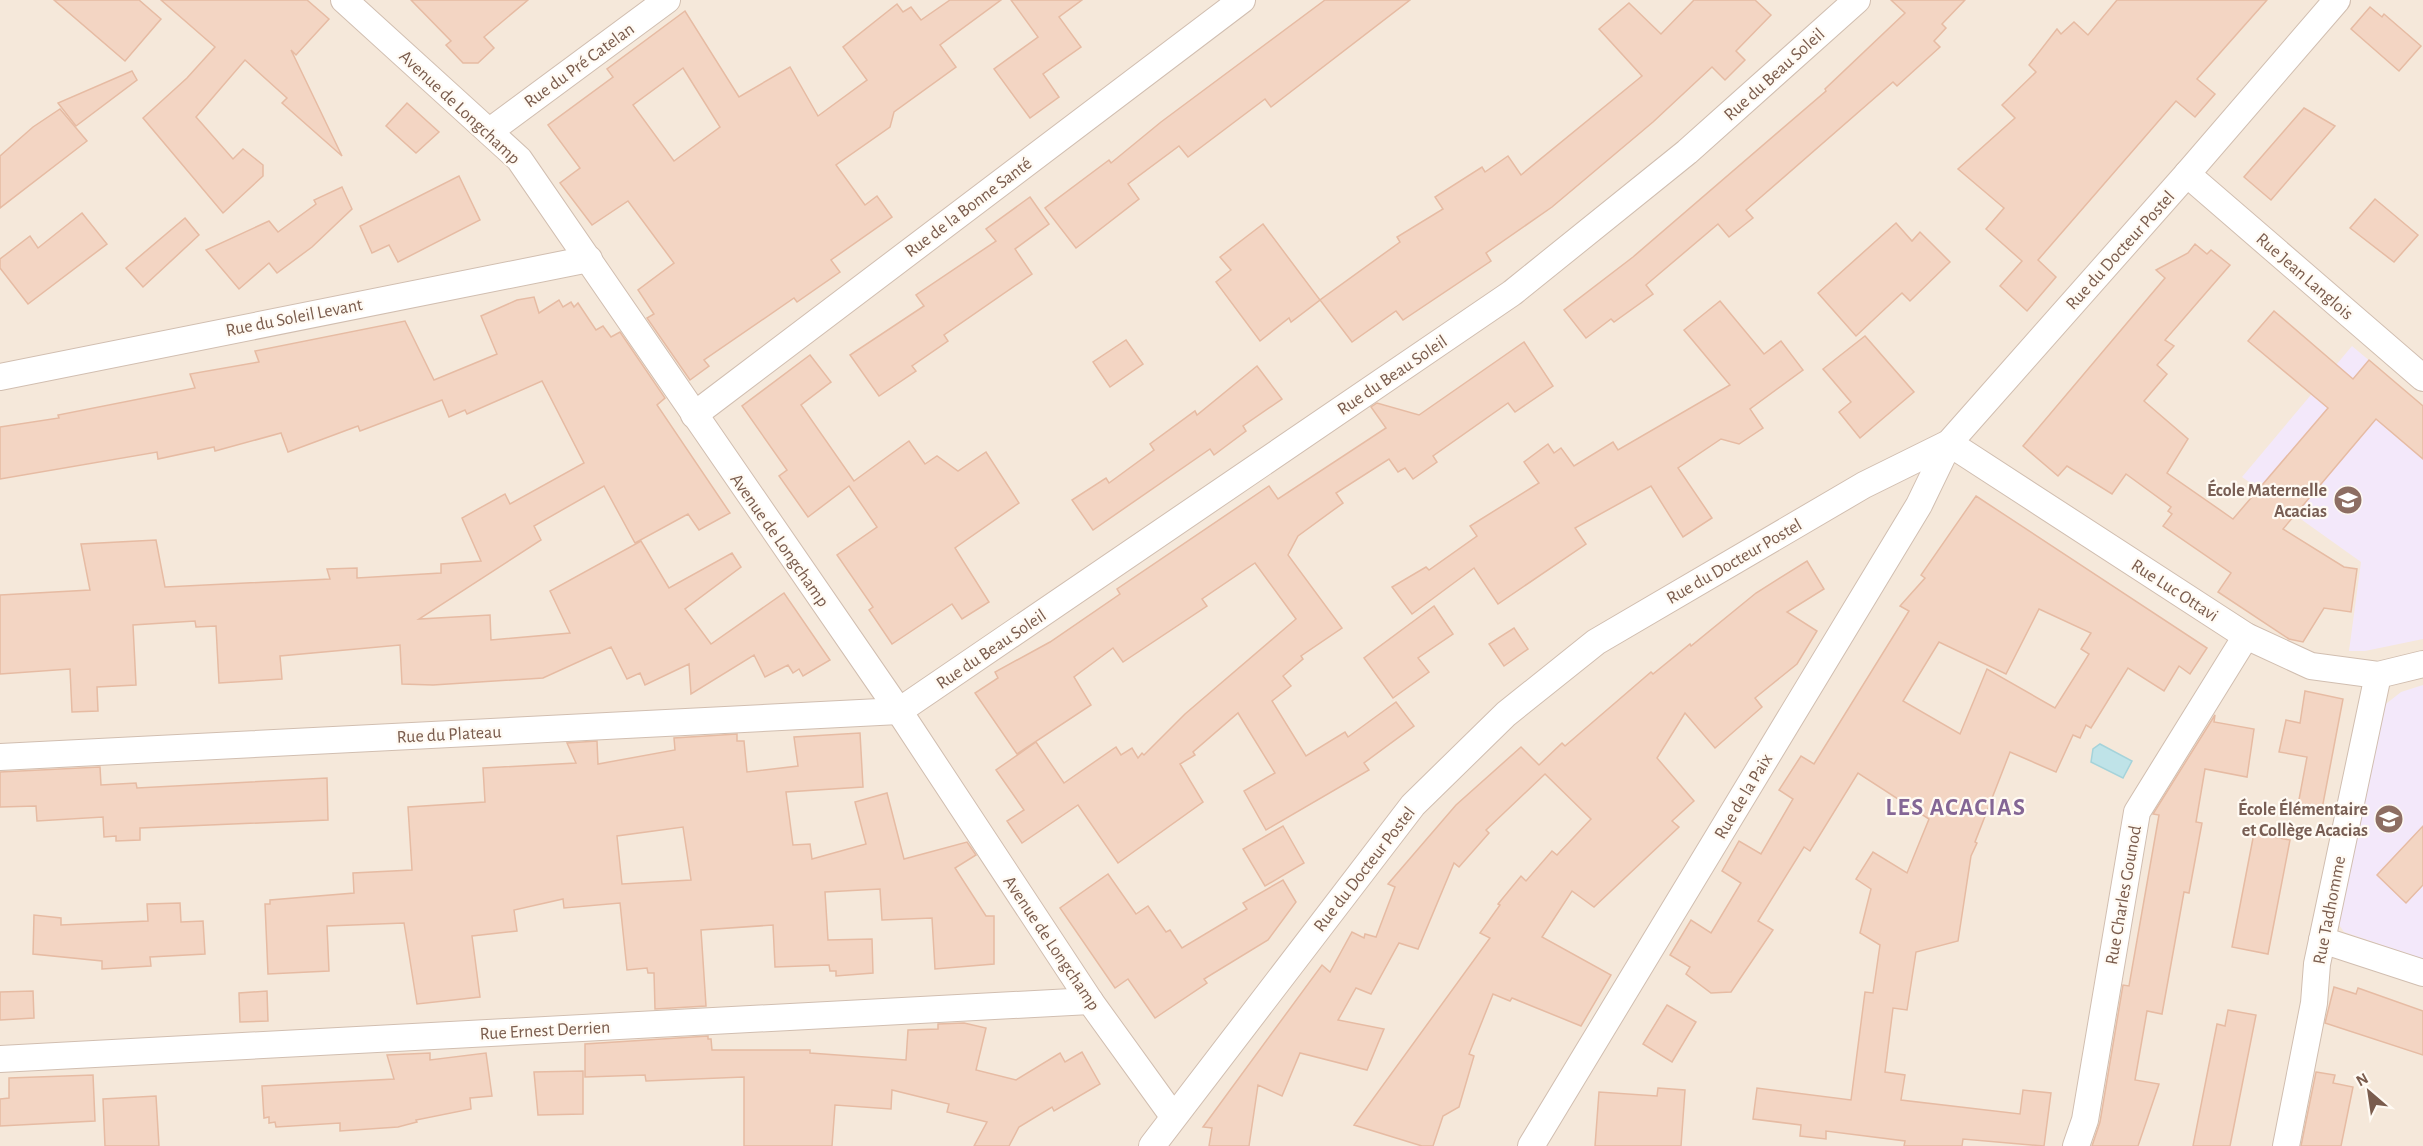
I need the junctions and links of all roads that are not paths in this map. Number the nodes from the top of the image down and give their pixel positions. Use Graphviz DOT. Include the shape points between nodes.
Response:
graph roads {
  1 [pos="344,0"];
  2 [pos="667,0"];
  3 [pos="1242,0"];
  4 [pos="1857,0"];
  5 [pos="2337,0"];
  6 [pos="490,130"];
  7 [pos="2187,174"];
  8 [pos="589,259"];
  9 [pos="0,377"];
  10 [pos="2423,378"];
  11 [pos="694,415"];
  12 [pos="1949,443"];
  13 [pos="2246,636"];
  14 [pos="2423,664"];
  15 [pos="2378,675"];
  16 [pos="899,711"];
  17 [pos="0,757"];
  18 [pos="2322,940"];
  19 [pos="2423,973"];
  20 [pos="1090,1001"];
  21 [pos="0,1059"];
  22 [pos="1173,1116"];
  23 [pos="1152,1146"];
  24 [pos="1531,1146"];
  25 [pos="2076,1146"];
  26 [pos="2286,1146"];
  1 -- 6 [label="street, Avenue de Longchamp"];
  2 -- 6 [label="street, Rue du Pré Catelan"];
  3 -- 11 [label="street, Rue de la Bonne Santé"];
  4 -- 16 [label="street, Rue du Beau Soleil" via="1687,152 1512,293"];
  5 -- 7 [label="street, Rue du Docteur Postel"];
  6 -- 8 [label="street, Avenue de Longchamp" via="519,159"];
  7 -- 10 [label="street, Rue Jean Langlois"];
  7 -- 12 [label="street, Rue du Docteur Postel"];
  8 -- 9 [label="street, Rue du Soleil Levant"];
  8 -- 11 [label="street, Avenue de Longchamp"];
  11 -- 16 [label="street, Avenue de Longchamp"];
  12 -- 13 [label="street, Rue Luc Ottavi"];
  12 -- 22 [label="street, Rue du Docteur Postel" via="1864,484 1596,642 1506,714 1413,805"];
  12 -- 24 [label="street, Rue de la Paix" via="1919,505"];
  13 -- 15 [label="street, Rue Luc Ottavi" via="2311,666"];
  13 -- 25 [label="street, Rue Charles Gounod" via="2137,812 2085,1120"];
  14 -- 15 [label="street, Rue Luc Ottavi"];
  15 -- 18 [label="street, Rue Tadhomme"];
  16 -- 17 [label="street, Rue du Plateau"];
  16 -- 20 [label="street, Avenue de Longchamp"];
  18 -- 19 [label="street"];
  18 -- 26 [label="street, Rue Tadhomme" via="2314,1004"];
  20 -- 21 [label="street, Rue Ernest Derrien"];
  20 -- 22 [label="street, Avenue de Longchamp"];
  22 -- 23 [label="street, Rue du Docteur Postel"];
}
